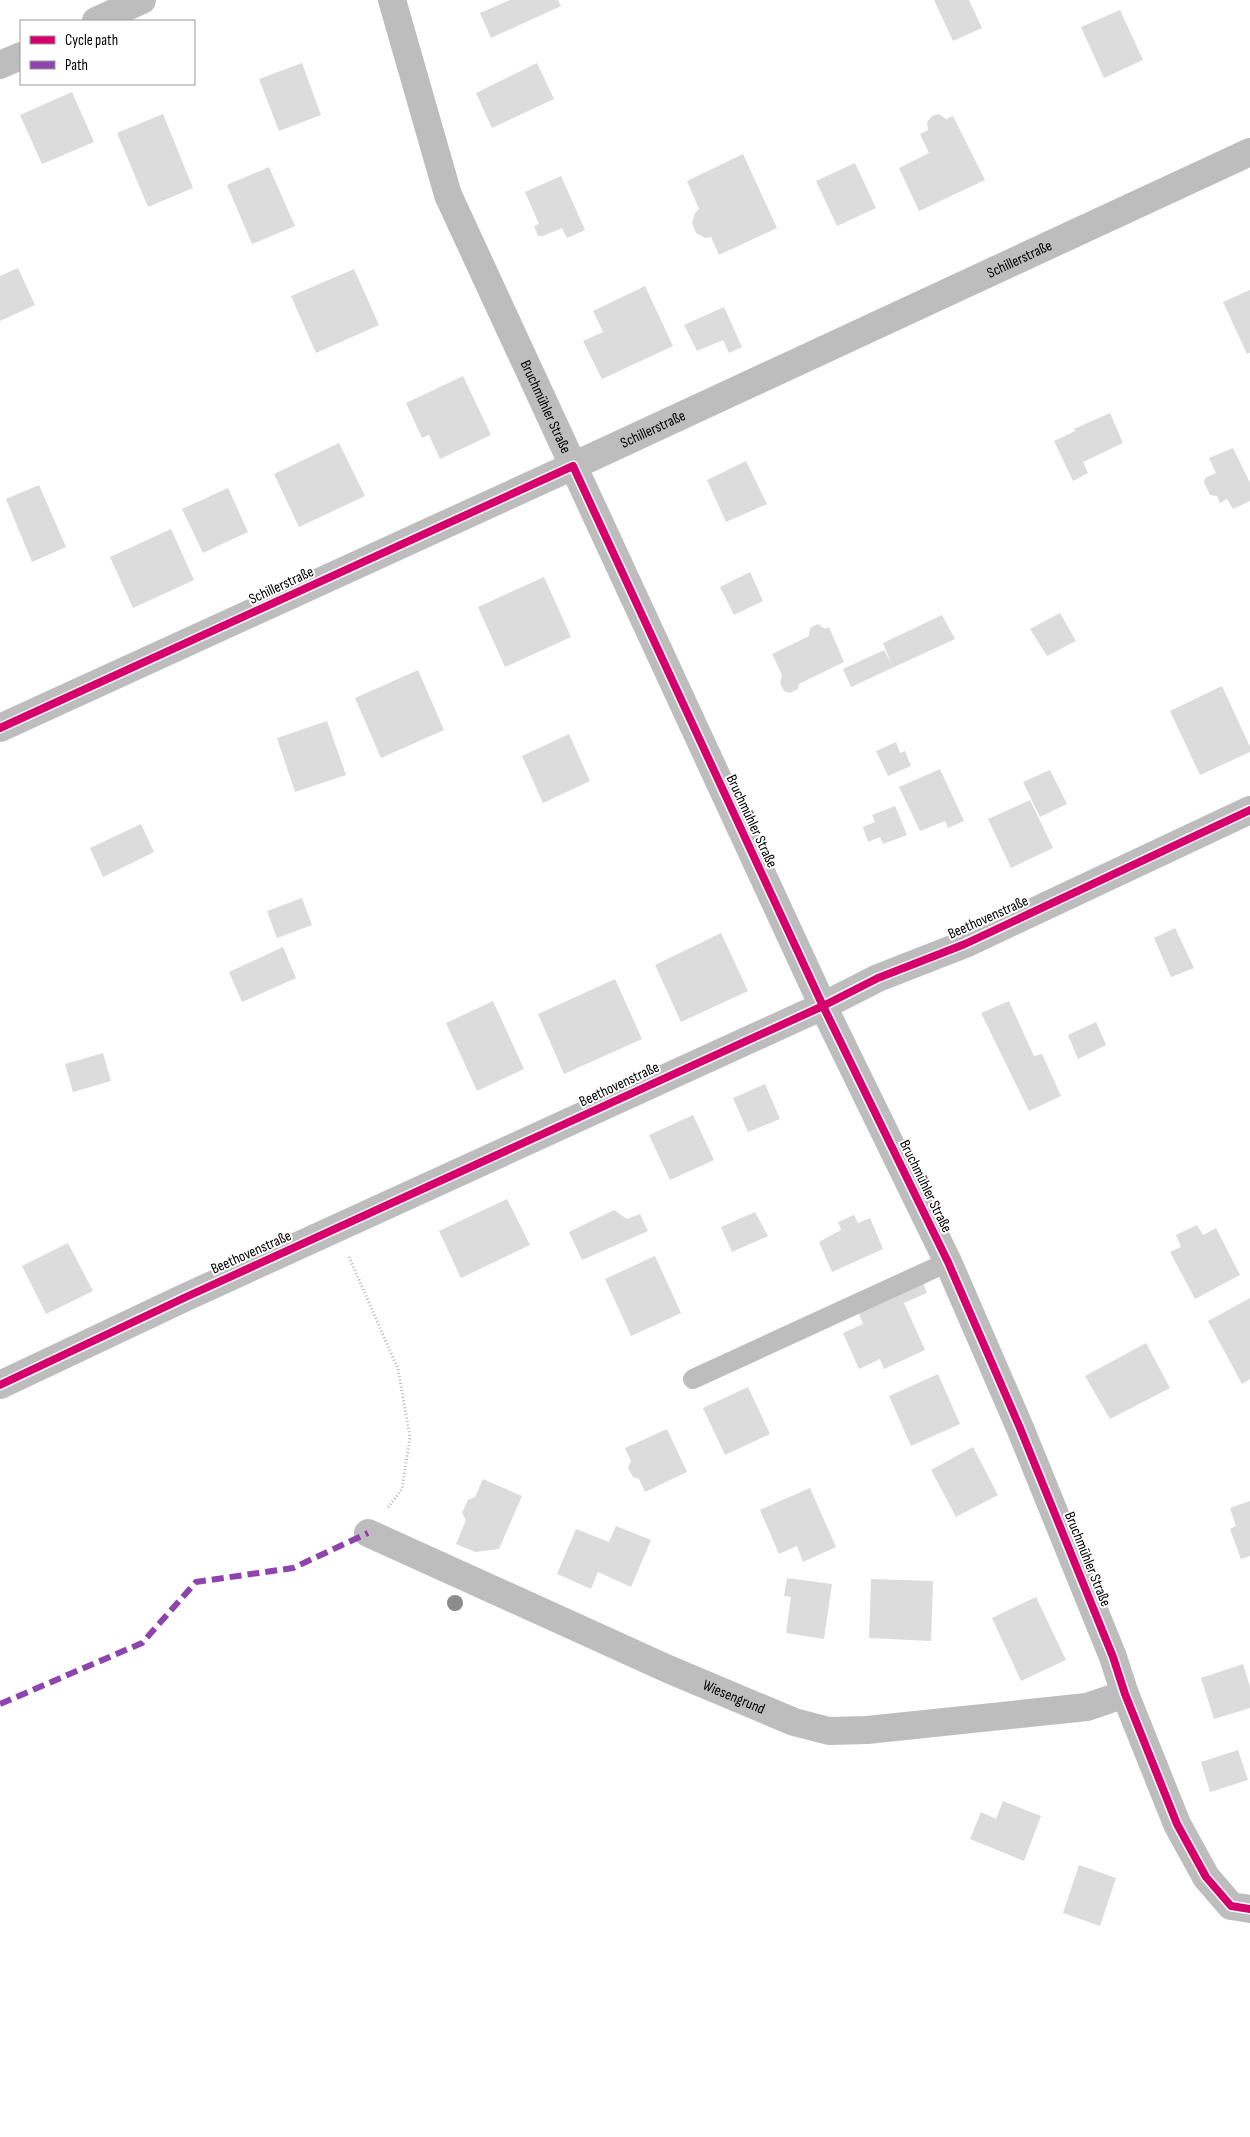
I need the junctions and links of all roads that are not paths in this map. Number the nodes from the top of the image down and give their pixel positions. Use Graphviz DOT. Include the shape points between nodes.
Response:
graph roads {
  1 [pos="142,0"];
  2 [pos="392,0"];
  3 [pos="98,20"];
  4 [pos="20,56"];
  5 [pos="0,66"];
  6 [pos="1250,152"];
  7 [pos="573,466"];
  8 [pos="0,728"];
  9 [pos="1250,810"];
  10 [pos="823,1006"];
  11 [pos="948,1262"];
  12 [pos="693,1379"];
  13 [pos="0,1385"];
  14 [pos="368,1533"];
  15 [pos="1125,1694"];
  16 [pos="1250,1909"];
  1 -- 3 [label="street"];
  2 -- 7 [label="street, Bruchmühler Straße" via="448,195"];
  4 -- 5 [label="street"];
  6 -- 7 [label="street, Schillerstraße"];
  7 -- 8 [label="street, Schillerstraße"];
  7 -- 10 [label="street, Bruchmühler Straße"];
  9 -- 10 [label="street, Beethovenstraße" via="965,944 878,978"];
  10 -- 11 [label="street, Bruchmühler Straße"];
  10 -- 13 [label="street, Beethovenstraße"];
  11 -- 12 [label="lane"];
  11 -- 15 [label="street, Bruchmühler Straße" via="1024,1437"];
  14 -- 15 [label="street, Wiesengrund" via="668,1669 794,1722 829,1731 867,1730 1087,1707"];
  15 -- 16 [label="street, Bruchmühler Straße" via="1177,1824 1206,1877 1231,1906"];
}
